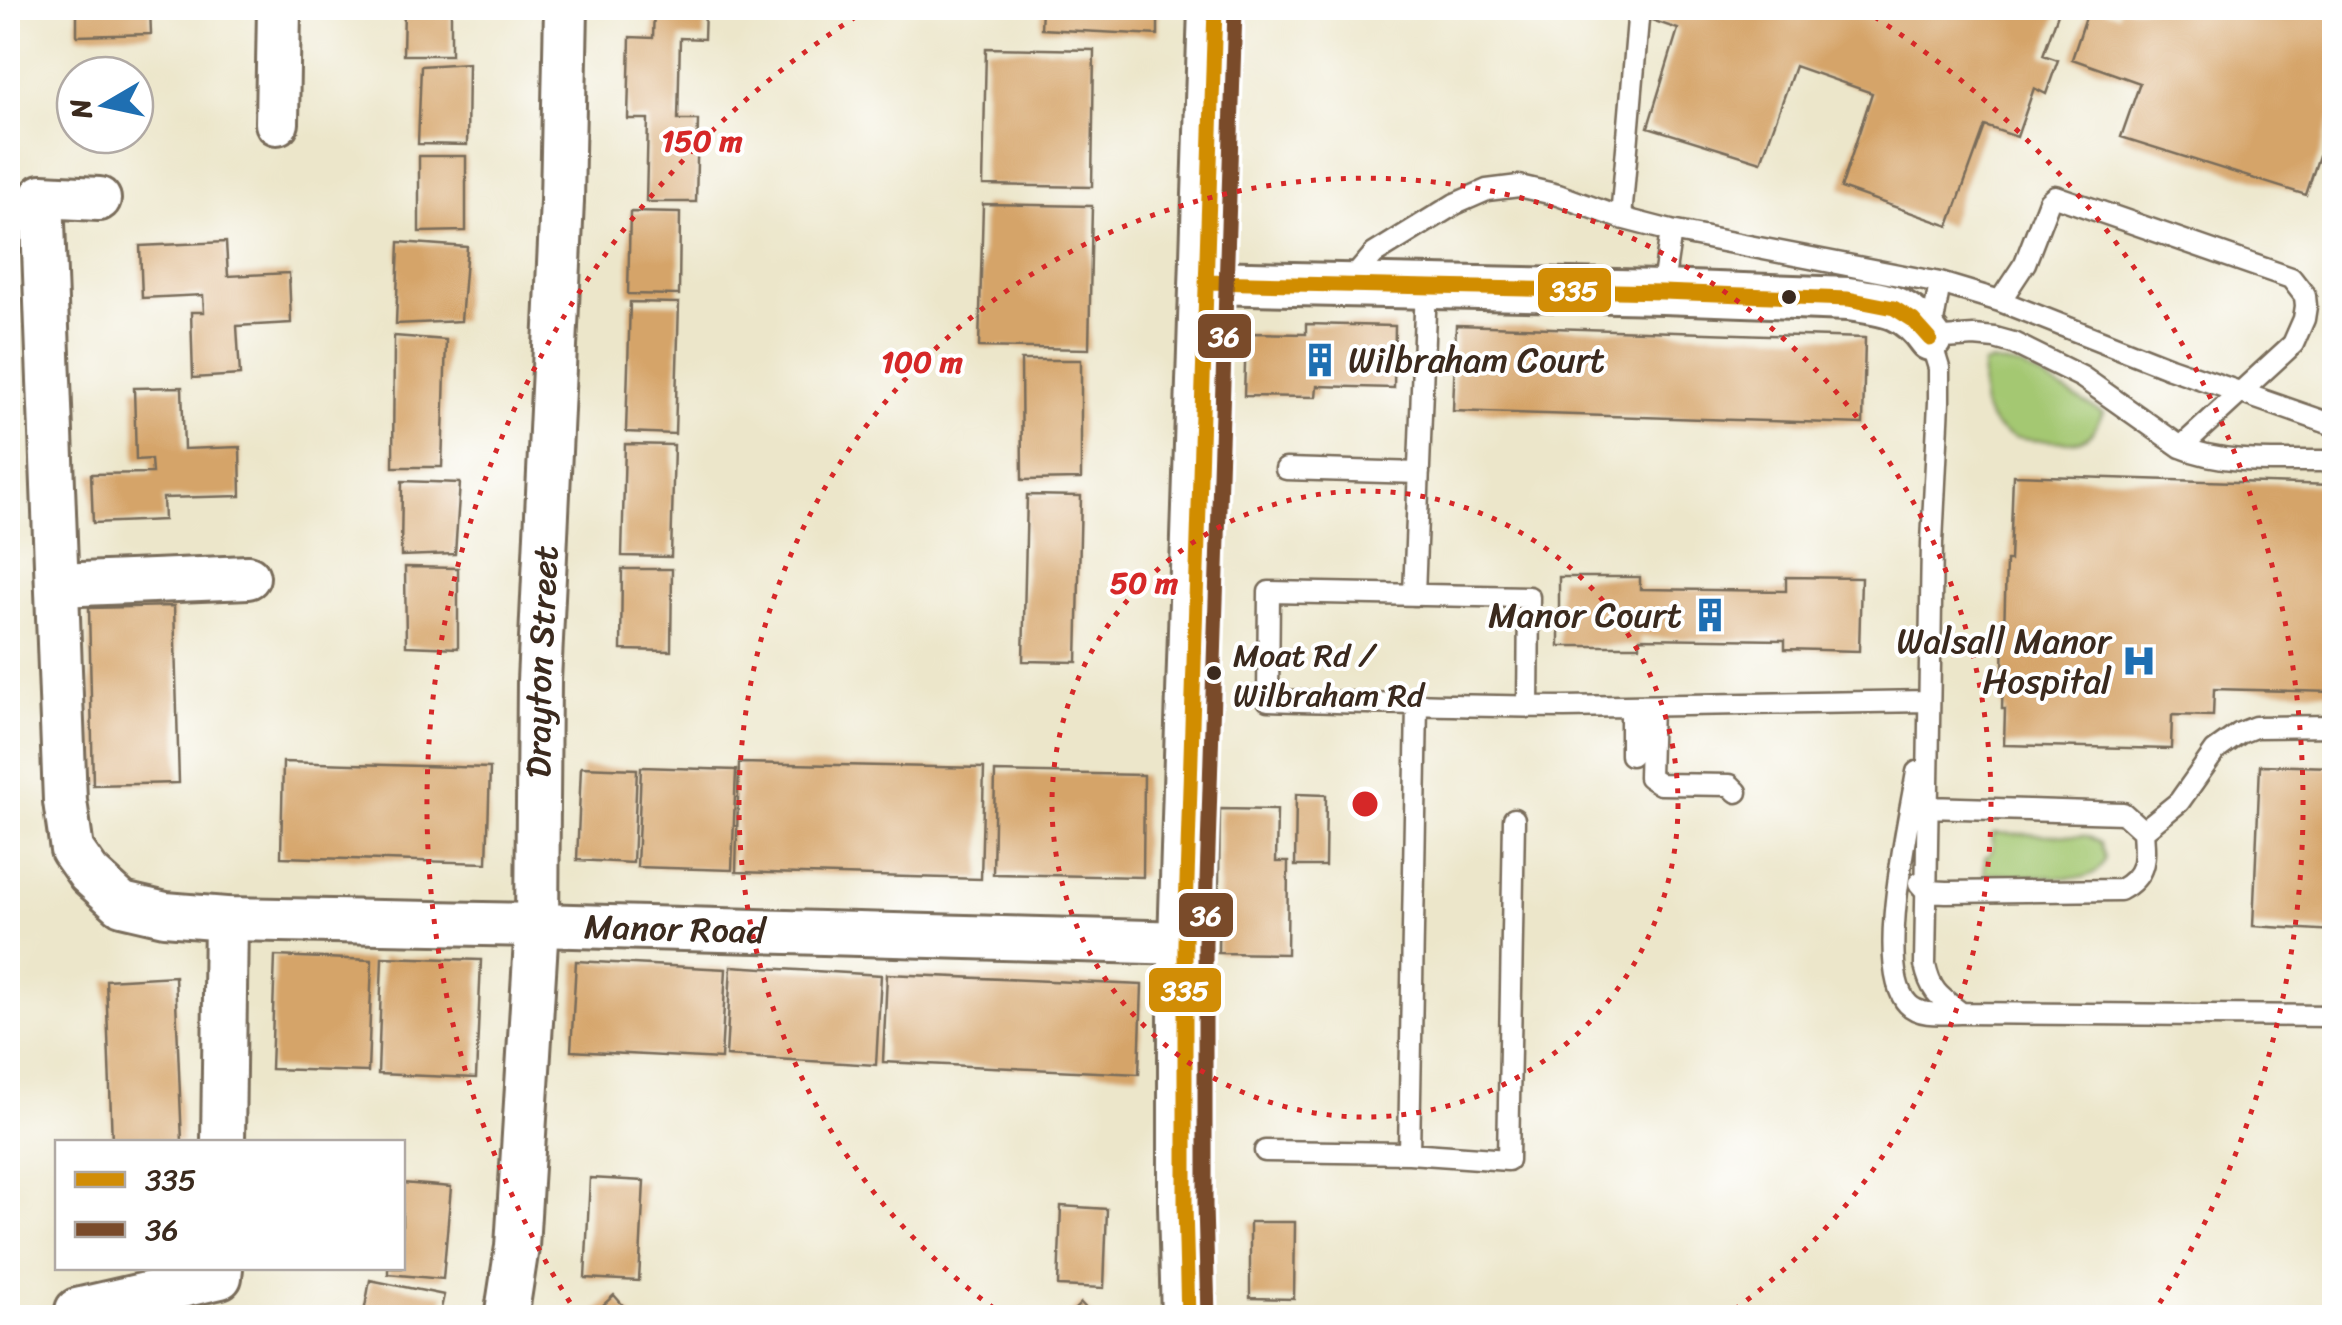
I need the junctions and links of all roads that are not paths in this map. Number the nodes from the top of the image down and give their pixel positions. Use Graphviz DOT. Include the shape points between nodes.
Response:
graph roads {
  1 [pos="278,8"];
  2 [pos="566,8"];
  3 [pos="1215,8"];
  4 [pos="1639,8"];
  5 [pos="276,123"];
  6 [pos="99,199"];
  7 [pos="1621,218"];
  8 [pos="1671,231"];
  9 [pos="1206,282"];
  10 [pos="1940,283"];
  11 [pos="1348,284"];
  12 [pos="1426,286"];
  13 [pos="1662,292"];
  14 [pos="2000,301"];
  15 [pos="1930,339"];
  16 [pos="2242,391"];
  17 [pos="2334,425"];
  18 [pos="2181,447"];
  19 [pos="2334,461"];
  20 [pos="1286,469"];
  21 [pos="1419,473"];
  22 [pos="248,577"];
  23 [pos="58,585"];
  24 [pos="1414,596"];
  25 [pos="1928,701"];
  26 [pos="1417,704"];
  27 [pos="1641,706"];
  28 [pos="1528,707"];
  29 [pos="2334,726"];
  30 [pos="1631,755"];
  31 [pos="1737,792"];
  32 [pos="1927,807"];
  33 [pos="1514,819"];
  34 [pos="2143,831"];
  35 [pos="1903,861"];
  36 [pos="1926,891"];
  37 [pos="226,919"];
  38 [pos="538,925"];
  39 [pos="1185,944"];
  40 [pos="1961,1013"];
  41 [pos="2334,1016"];
  42 [pos="222,1140"];
  43 [pos="1264,1151"];
  44 [pos="1410,1154"];
  45 [pos="220,1270"];
  46 [pos="77,1310"];
  47 [pos="506,1318"];
  48 [pos="1188,1318"];
  1 -- 5 [label="street"];
  2 -- 38 [label="street, Drayton Street" via="539,681"];
  3 -- 9 [label="street"];
  4 -- 7 [label="lane"];
  6 -- 23 [label="street, Manor Road" via="42,196"];
  7 -- 8 [label="lane"];
  7 -- 11 [label="lane" via="1558,194 1519,186 1486,190 1374,254"];
  8 -- 10 [label="lane"];
  8 -- 13 [label="lane"];
  9 -- 11 [label="street"];
  9 -- 39 [label="street"];
  10 -- 14 [label="lane"];
  10 -- 15 [label="lane"];
  11 -- 12 [label="street"];
  12 -- 13 [label="street"];
  12 -- 21 [label="lane"];
  13 -- 15 [label="street" via="1874,302 1905,312"];
  14 -- 16 [label="lane"];
  14 -- 16 [label="lane" via="2055,196 2291,278 2305,296 2300,330"];
  15 -- 18 [label="lane" via="1974,336 2012,343 2082,377"];
  15 -- 25 [label="lane" via="1939,402"];
  16 -- 17 [label="lane"];
  16 -- 18 [label="lane"];
  18 -- 19 [label="lane" via="2209,457"];
  20 -- 21 [label="lane"];
  21 -- 24 [label="lane"];
  22 -- 23 [label="street"];
  23 -- 37 [label="street, Manor Road" via="72,850 122,904"];
  24 -- 26 [label="lane" via="1269,592 1268,700"];
  24 -- 28 [label="lane" via="1528,597"];
  25 -- 27 [label="lane"];
  25 -- 32 [label="lane"];
  25 -- 35 [label="lane"];
  26 -- 28 [label="lane"];
  26 -- 44 [label="lane"];
  27 -- 28 [label="lane"];
  27 -- 30 [label="lane"];
  27 -- 31 [label="lane" via="1650,777 1660,784 1730,785"];
  29 -- 34 [label="lane" via="2275,725 2240,733 2216,752 2179,802"];
  32 -- 34 [label="lane" via="2123,813"];
  32 -- 36 [label="lane"];
  33 -- 44 [label="lane" via="1508,1160"];
  34 -- 36 [label="lane" via="2139,875 2120,890"];
  35 -- 36 [label="lane"];
  35 -- 40 [label="lane" via="1893,924 1898,986 1920,1012"];
  36 -- 40 [label="lane" via="1929,983"];
  37 -- 38 [label="street, Manor Road"];
  37 -- 42 [label="street"];
  38 -- 39 [label="street, Manor Road"];
  38 -- 47 [label="street, Drayton Street"];
  39 -- 48 [label="street"];
  40 -- 41 [label="lane"];
  43 -- 44 [label="lane"];
  45 -- 46 [label="street" via="220,1277"];
}
